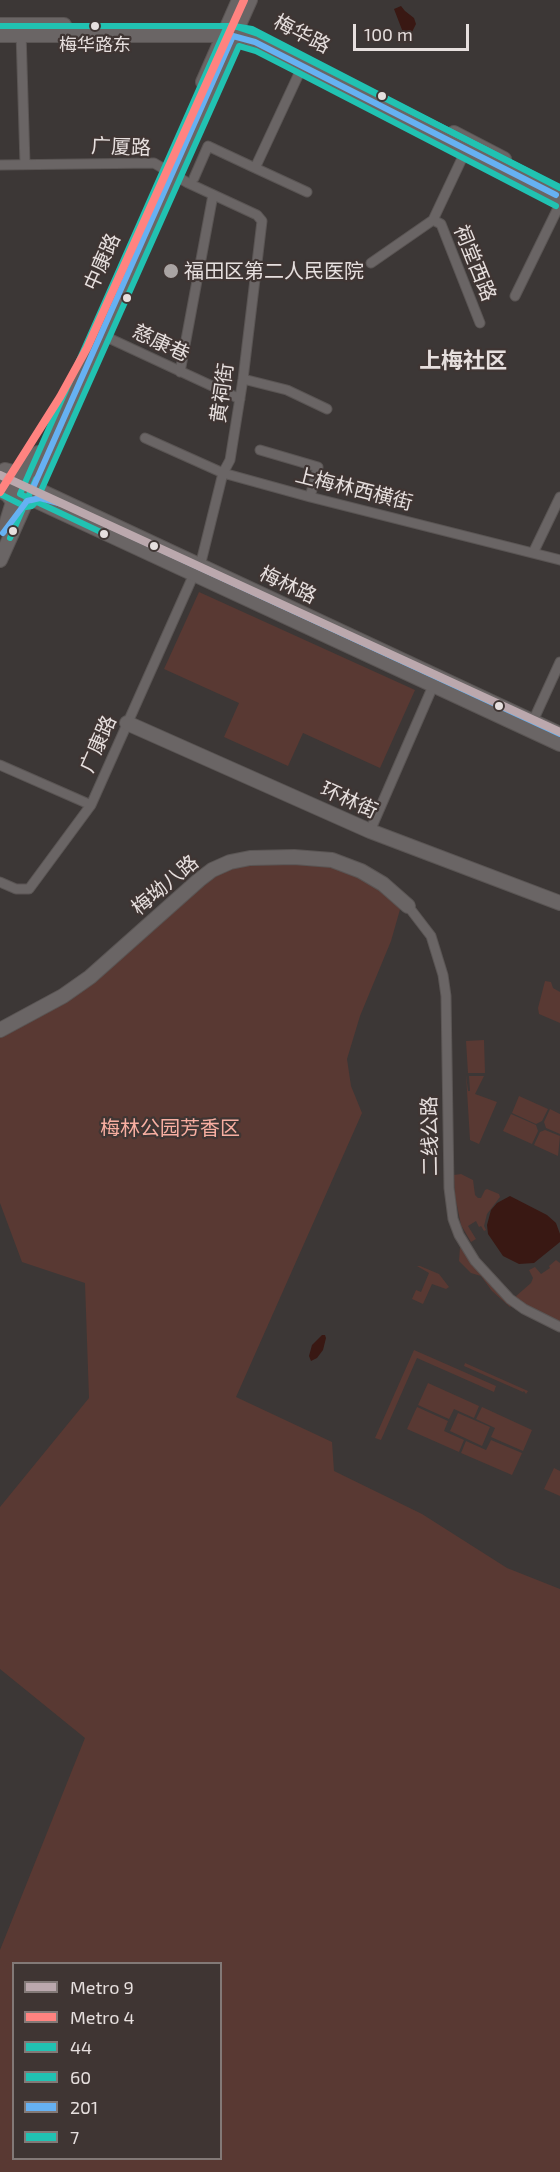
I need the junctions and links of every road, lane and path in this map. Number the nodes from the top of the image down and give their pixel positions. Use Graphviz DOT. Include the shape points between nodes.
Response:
graph roads {
  1 [pos="239,0"];
  2 [pos="250,0"];
  3 [pos="0,25"];
  4 [pos="21,30"];
  5 [pos="231,31"];
  6 [pos="0,35"];
  7 [pos="303,65"];
  8 [pos="466,150"];
  9 [pos="25,164"];
  10 [pos="0,165"];
  11 [pos="255,168"];
  12 [pos="168,172"];
  13 [pos="194,178"];
  14 [pos="560,187"];
  15 [pos="307,192"];
  16 [pos="213,195"];
  17 [pos="560,198"];
  18 [pos="560,204"];
  19 [pos="433,220"];
  20 [pos="262,221"];
  21 [pos="371,263"];
  22 [pos="515,296"];
  23 [pos="480,323"];
  24 [pos="99,334"];
  25 [pos="180,372"];
  26 [pos="243,379"];
  27 [pos="240,399"];
  28 [pos="327,409"];
  29 [pos="145,438"];
  30 [pos="260,450"];
  31 [pos="42,455"];
  32 [pos="0,470"];
  33 [pos="223,473"];
  34 [pos="0,484"];
  35 [pos="0,490"];
  36 [pos="26,491"];
  37 [pos="310,497"];
  38 [pos="560,497"];
  39 [pos="58,506"];
  40 [pos="6,533"];
  41 [pos="533,553"];
  42 [pos="0,560"];
  43 [pos="560,560"];
  44 [pos="197,570"];
  45 [pos="560,662"];
  46 [pos="433,686"];
  47 [pos="533,721"];
  48 [pos="127,723"];
  49 [pos="560,734"];
  50 [pos="560,744"];
  51 [pos="0,765"];
  52 [pos="91,805"];
  53 [pos="370,831"];
  54 [pos="0,882"];
  55 [pos="560,903"];
  56 [pos="408,906"];
  57 [pos="0,1030"];
  58 [pos="560,1327"];
  1 -- 5 [label="main road, 中康路"];
  2 -- 5 [label="main road, 中康路"];
  3 -- 4 [label="main road, 梅华路"];
  4 -- 5 [label="main road, 梅华路"];
  4 -- 6 [label="main road, 梅华路"];
  4 -- 9 [label="street"];
  5 -- 7 [label="main road, 梅华路"];
  5 -- 12 [label="main road, 中康路"];
  5 -- 14 [label="main road, 梅华路" via="258,34"];
  7 -- 8 [label="main road, 梅华路"];
  7 -- 11 [label="street"];
  8 -- 17 [label="main road, 梅华路"];
  8 -- 19 [label="street"];
  9 -- 10 [label="street, 广厦路"];
  9 -- 12 [label="street, 广厦路" via="154,163"];
  11 -- 13 [label="street" via="208,146"];
  11 -- 15 [label="street"];
  12 -- 16 [label="street, 广厦路"];
  12 -- 24 [label="main road, 中康路"];
  12 -- 31 [label="main road, 中康路"];
  16 -- 20 [label="street, 广厦路"];
  16 -- 25 [label="street"];
  18 -- 22 [label="street"];
  19 -- 21 [label="street"];
  19 -- 23 [label="street, 祠堂西路" via="441,224"];
  20 -- 26 [label="street, 黄祠街"];
  24 -- 25 [label="street, 慈康巷"];
  24 -- 31 [label="main road, 中康路"];
  25 -- 27 [label="street, 慈康巷"];
  26 -- 27 [label="street, 黄祠街"];
  26 -- 28 [label="street" via="287,390"];
  27 -- 33 [label="street, 黄祠街" via="230,460"];
  29 -- 33 [label="street, 上梅林西横街"];
  30 -- 37 [label="street" via="318,466"];
  31 -- 32 [label="main road" via="31,457 20,472"];
  31 -- 36 [label="main road, 中康路"];
  31 -- 39 [label="main road" via="41,482 54,494"];
  32 -- 36 [label="main road, 梅林路"];
  33 -- 37 [label="street, 上梅林西横街"];
  33 -- 44 [label="street, 黄祠街"];
  34 -- 36 [label="main road, 梅林路"];
  35 -- 40 [label="main road" via="13,502"];
  36 -- 39 [label="main road, 梅林路"];
  36 -- 40 [label="main road, 中康路"];
  37 -- 41 [label="street, 上梅林西横街"];
  38 -- 41 [label="street"];
  39 -- 40 [label="main road" via="27,511 20,525"];
  39 -- 44 [label="main road, 梅林路"];
  40 -- 42 [label="main road, 中康路"];
  41 -- 43 [label="street, 上梅林西横街"];
  44 -- 46 [label="main road, 梅林路"];
  44 -- 47 [label="main road, 梅林路"];
  44 -- 48 [label="street, 广康路"];
  45 -- 47 [label="street"];
  46 -- 50 [label="main road, 梅林路"];
  46 -- 53 [label="street"];
  47 -- 49 [label="main road, 梅林路"];
  48 -- 52 [label="street, 广康路"];
  48 -- 53 [label="main road, 环林街"];
  51 -- 52 [label="street"];
  52 -- 54 [label="street, 广康路" via="29,889 16,889"];
  53 -- 55 [label="main road, 环林街"];
  56 -- 57 [label="main road, 梅坳八路" via="383,884 332,860 294,857 230,862 199,880 90,977"];
  56 -- 58 [label="street, 二线公路" via="431,936 443,975 453,1219 466,1248 510,1299"];
}
